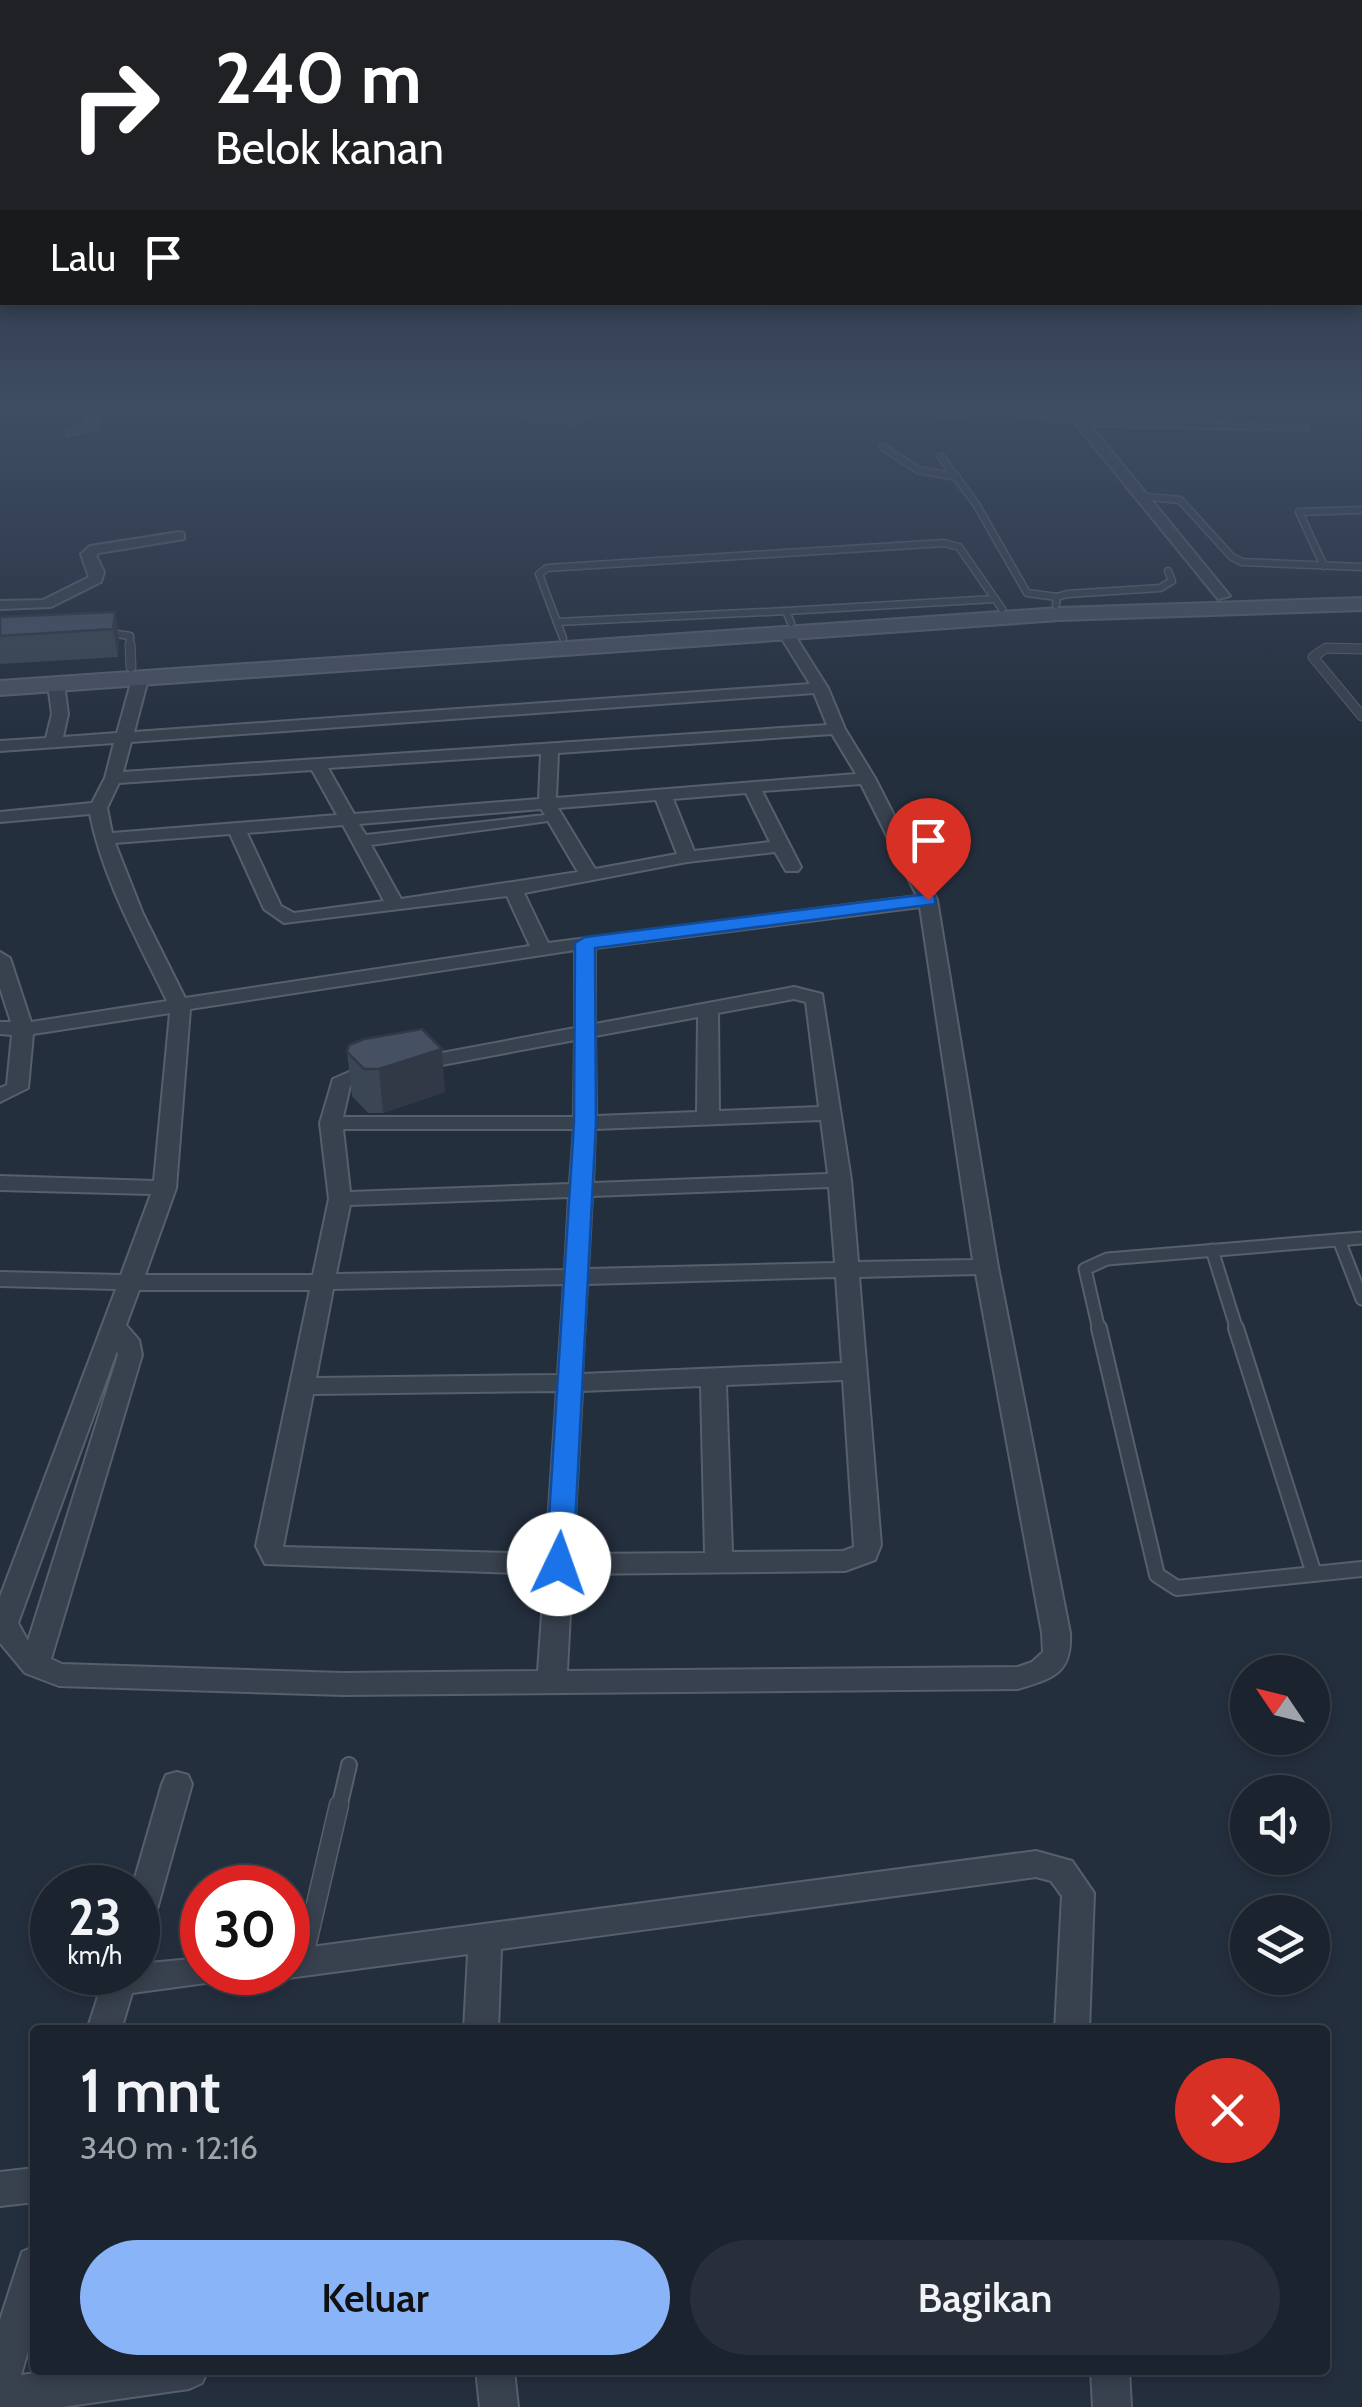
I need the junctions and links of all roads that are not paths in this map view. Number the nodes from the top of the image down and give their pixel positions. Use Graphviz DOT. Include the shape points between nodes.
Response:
graph roads {
  1 [pos="980,516"];
  2 [pos="1155,516"];
  3 [pos="1196,516"];
  4 [pos="1301,516"];
  5 [pos="180,536"];
  6 [pos="1324,566"];
  7 [pos="1362,567"];
  8 [pos="1168,571"];
  9 [pos="1362,594"];
  10 [pos="1223,596"];
  11 [pos="0,604"];
  12 [pos="998,604"];
  13 [pos="1362,604"];
  14 [pos="1057,606"];
  15 [pos="788,623"];
  16 [pos="560,630"];
  17 [pos="92,633"];
  18 [pos="1362,649"];
  19 [pos="136,673"];
  20 [pos="0,676"];
  21 [pos="56,684"];
  22 [pos="0,688"];
  23 [pos="820,688"];
  24 [pos="1362,716"];
  25 [pos="582,727"];
  26 [pos="836,730"];
  27 [pos="122,739"];
  28 [pos="370,741"];
  29 [pos="53,743"];
  30 [pos="0,746"];
  31 [pos="550,750"];
  32 [pos="318,766"];
  33 [pos="113,778"];
  34 [pos="867,778"];
  35 [pos="752,788"];
  36 [pos="662,795"];
  37 [pos="98,808"];
  38 [pos="551,811"];
  39 [pos="0,817"];
  40 [pos="347,818"];
  41 [pos="236,828"];
  42 [pos="104,839"];
  43 [pos="363,841"];
  44 [pos="781,846"];
  45 [pos="687,857"];
  46 [pos="792,867"];
  47 [pos="588,874"];
  48 [pos="513,890"];
  49 [pos="928,900"];
  50 [pos="395,904"];
  51 [pos="585,943"];
  52 [pos="542,951"];
  53 [pos="0,960"];
  54 [pos="180,1008"];
  55 [pos="708,1008"];
  56 [pos="0,1028"];
  57 [pos="23,1029"];
  58 [pos="588,1030"];
  59 [pos="0,1096"];
  60 [pos="830,1114"];
  61 [pos="708,1118"];
  62 [pos="331,1122"];
  63 [pos="585,1123"];
  64 [pos="840,1180"];
  65 [pos="0,1183"];
  66 [pos="165,1188"];
  67 [pos="582,1191"];
  68 [pos="340,1199"];
  69 [pos="1362,1238"];
  70 [pos="1339,1240"];
  71 [pos="1212,1250"];
  72 [pos="986,1267"];
  73 [pos="847,1268"];
  74 [pos="577,1276"];
  75 [pos="0,1279"];
  76 [pos="322,1283"];
  77 [pos="129,1284"];
  78 [pos="1362,1299"];
  79 [pos="112,1324"];
  80 [pos="856,1371"];
  81 [pos="713,1378"];
  82 [pos="568,1383"];
  83 [pos="299,1386"];
  84 [pos="719,1563"];
  85 [pos="559,1564"];
  86 [pos="1362,1569"];
  87 [pos="1314,1574"];
  88 [pos="35,1665"];
  89 [pos="552,1680"];
  90 [pos="349,1765"];
  91 [pos="177,1784"];
  92 [pos="154,1865"];
  93 [pos="310,1908"];
  94 [pos="485,1940"];
  95 [pos="310,1961"];
  96 [pos="114,1995"];
  97 [pos="105,2025"];
  98 [pos="481,2025"];
  99 [pos="1072,2025"];
  100 [pos="30,2186"];
  101 [pos="0,2189"];
  102 [pos="30,2281"];
  103 [pos="153,2375"];
  104 [pos="496,2375"];
  105 [pos="1110,2375"];
  106 [pos="0,2383"];
  107 [pos="0,2397"];
  108 [pos="500,2407"];
  109 [pos="1112,2407"];
  1 -- 14 [label="lane" via="1027,592"];
  2 -- 10 [label="street"];
  3 -- 6 [label="lane" via="1239,561"];
  4 -- 6 [label="lane"];
  5 -- 11 [label="street" via="95,550 88,554 96,579 46,604"];
  6 -- 7 [label="lane"];
  8 -- 14 [label="lane" via="1172,580 1160,588"];
  9 -- 10 [label="main road"];
  10 -- 14 [label="main road"];
  12 -- 14 [label="main road"];
  12 -- 15 [label="main road"];
  12 -- 16 [label="lane" via="959,547 935,542 547,568 538,574"];
  13 -- 14 [label="main road"];
  14 -- 15 [label="main road"];
  15 -- 16 [label="main road"];
  15 -- 19 [label="main road"];
  15 -- 23 [label="street"];
  16 -- 19 [label="main road"];
  17 -- 19 [label="lane" via="130,636"];
  18 -- 24 [label="lane" via="1326,648 1312,657"];
  19 -- 20 [label="main road"];
  19 -- 21 [label="main road"];
  19 -- 27 [label="street"];
  21 -- 22 [label="main road"];
  21 -- 29 [label="street" via="60,714"];
  23 -- 25 [label="street"];
  23 -- 26 [label="street"];
  25 -- 26 [label="street"];
  25 -- 28 [label="street"];
  25 -- 31 [label="street"];
  26 -- 34 [label="street"];
  27 -- 28 [label="street"];
  27 -- 29 [label="street"];
  27 -- 33 [label="street"];
  28 -- 31 [label="street"];
  28 -- 32 [label="street"];
  29 -- 30 [label="street"];
  31 -- 38 [label="street"];
  32 -- 33 [label="street"];
  32 -- 40 [label="street"];
  33 -- 37 [label="street"];
  34 -- 35 [label="street"];
  34 -- 49 [label="street"];
  35 -- 36 [label="street"];
  35 -- 44 [label="street"];
  36 -- 38 [label="street"];
  36 -- 45 [label="street"];
  37 -- 39 [label="street"];
  37 -- 42 [label="street"];
  38 -- 40 [label="street"];
  38 -- 43 [label="street"];
  38 -- 47 [label="street"];
  40 -- 41 [label="street"];
  40 -- 43 [label="street"];
  41 -- 42 [label="street"];
  41 -- 50 [label="street" via="280,916 301,919"];
  42 -- 54 [label="street"];
  43 -- 50 [label="street"];
  44 -- 45 [label="street"];
  44 -- 46 [label="street"];
  45 -- 47 [label="street"];
  47 -- 48 [label="street"];
  48 -- 50 [label="street"];
  48 -- 52 [label="street"];
  49 -- 51 [label="street"];
  49 -- 72 [label="street"];
  51 -- 52 [label="street"];
  51 -- 58 [label="street"];
  52 -- 54 [label="street"];
  53 -- 57 [label="street"];
  54 -- 57 [label="street"];
  54 -- 66 [label="street"];
  55 -- 58 [label="street"];
  55 -- 60 [label="street" via="794,992 815,998"];
  55 -- 61 [label="street"];
  56 -- 57 [label="street"];
  57 -- 59 [label="street" via="17,1088"];
  58 -- 62 [label="street" via="345,1078"];
  58 -- 63 [label="street"];
  60 -- 61 [label="street"];
  60 -- 64 [label="street"];
  61 -- 63 [label="street"];
  62 -- 63 [label="street"];
  62 -- 68 [label="street"];
  63 -- 67 [label="street"];
  64 -- 67 [label="street"];
  64 -- 73 [label="street"];
  65 -- 66 [label="street"];
  66 -- 77 [label="street"];
  67 -- 68 [label="street"];
  67 -- 74 [label="street"];
  68 -- 76 [label="street"];
  69 -- 70 [label="lane"];
  70 -- 71 [label="lane"];
  70 -- 78 [label="lane"];
  71 -- 87 [label="lane"];
  71 -- 87 [label="lane" via="1107,1259 1085,1270 1157,1575 1177,1588"];
  72 -- 73 [label="street"];
  72 -- 89 [label="street" via="1056,1632 1057,1655 1042,1670 1018,1678"];
  73 -- 74 [label="street"];
  73 -- 80 [label="street"];
  74 -- 76 [label="street"];
  74 -- 82 [label="street"];
  75 -- 77 [label="street"];
  76 -- 77 [label="street"];
  76 -- 83 [label="street"];
  77 -- 79 [label="street"];
  79 -- 88 [label="street" via="130,1356"];
  79 -- 88 [label="street" via="4,1623 14,1648"];
  80 -- 81 [label="street"];
  80 -- 84 [label="street" via="866,1553 845,1561"];
  81 -- 82 [label="street"];
  81 -- 84 [label="street"];
  82 -- 83 [label="street"];
  82 -- 85 [label="street"];
  83 -- 85 [label="street" via="269,1546 275,1558"];
  84 -- 85 [label="street"];
  85 -- 89 [label="street"];
  86 -- 87 [label="lane"];
  88 -- 89 [label="street" via="59,1676"];
  90 -- 93 [label="lane"];
  91 -- 92 [label="street"];
  94 -- 95 [label="street"];
  94 -- 98 [label="street"];
  94 -- 99 [label="street" via="1036,1864 1061,1870 1078,1893"];
  96 -- 97 [label="street"];
  100 -- 101 [label="street"];
  102 -- 106 [label="street"];
  103 -- 107 [label="street"];
  104 -- 108 [label="street"];
  105 -- 109 [label="street"];
}
